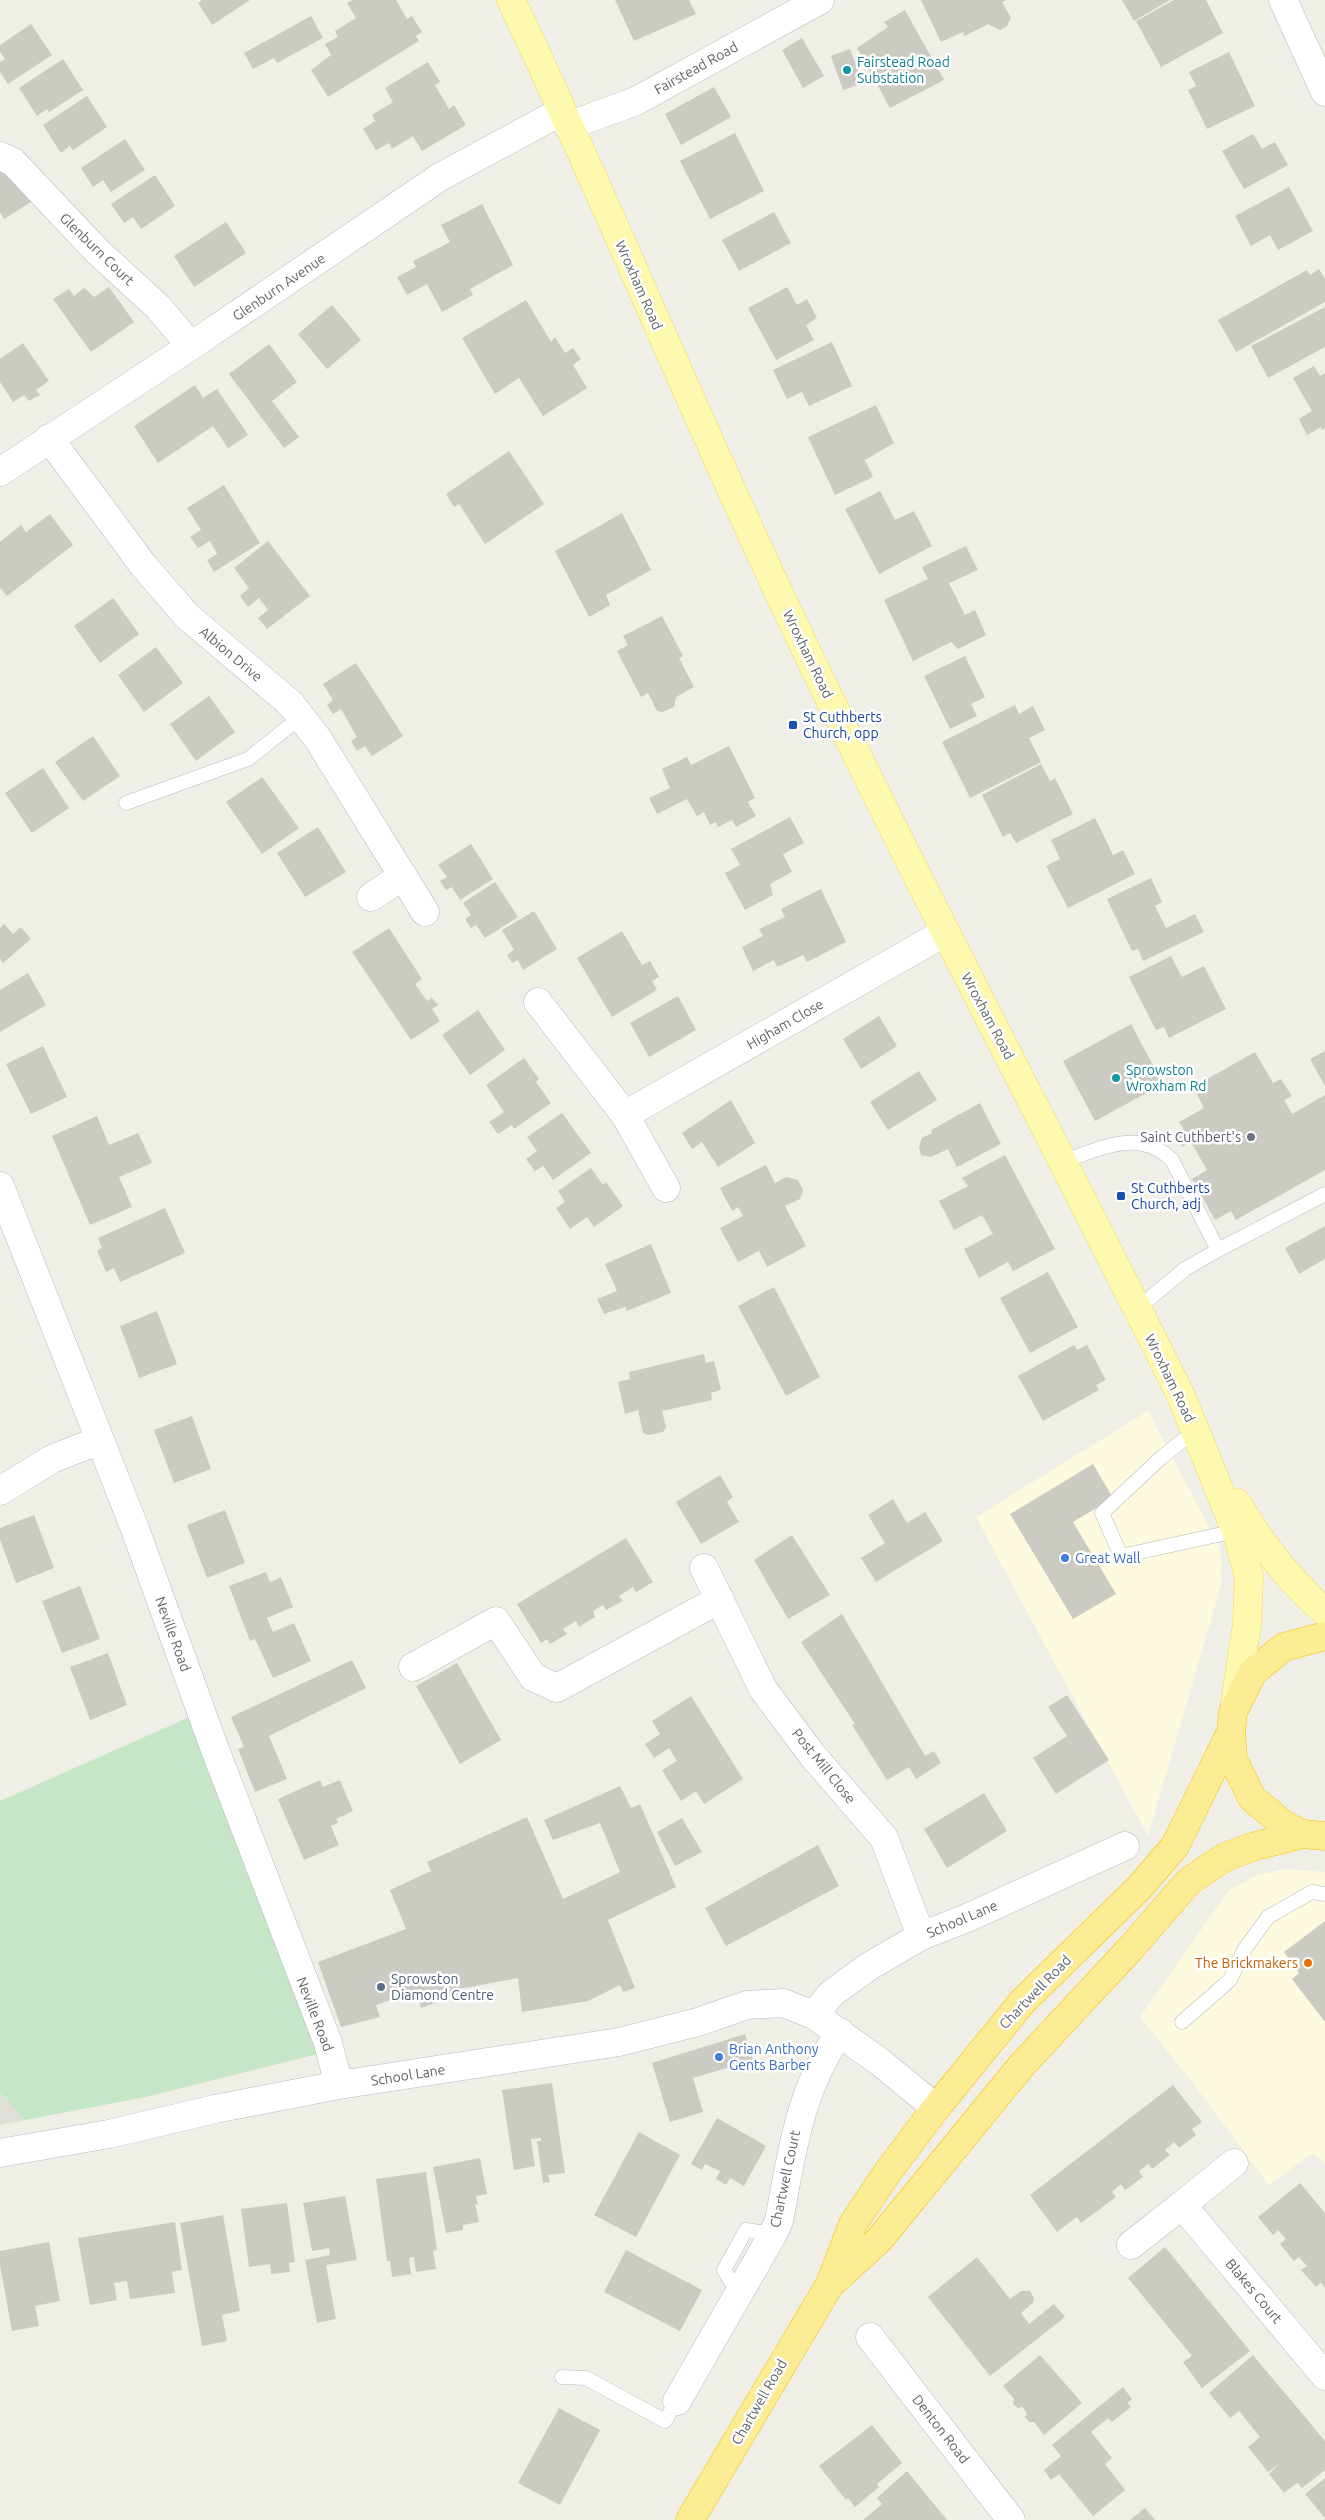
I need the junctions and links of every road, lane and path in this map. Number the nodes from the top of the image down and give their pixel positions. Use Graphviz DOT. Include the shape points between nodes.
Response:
graph roads {
  1 [pos="511,0"];
  2 [pos="820,0"];
  3 [pos="1283,0"];
  4 [pos="1325,92"];
  5 [pos="565,118"];
  6 [pos="0,156"];
  7 [pos="191,346"];
  8 [pos="49,438"];
  9 [pos="0,472"];
  10 [pos="301,717"];
  11 [pos="126,803"];
  12 [pos="403,876"];
  13 [pos="371,897"];
  14 [pos="425,912"];
  15 [pos="944,933"];
  16 [pos="538,1002"];
  17 [pos="626,1115"];
  18 [pos="1063,1161"];
  19 [pos="0,1186"];
  20 [pos="666,1188"];
  21 [pos="1325,1194"];
  22 [pos="1218,1250"];
  23 [pos="1137,1309"];
  24 [pos="1196,1430"];
  25 [pos="100,1440"];
  26 [pos="0,1491"];
  27 [pos="1236,1530"];
  28 [pos="704,1568"];
  29 [pos="720,1599"];
  30 [pos="1325,1612"];
  31 [pos="1325,1636"];
  32 [pos="413,1667"];
  33 [pos="1232,1722"];
  34 [pos="1314,1835"];
  35 [pos="1125,1846"];
  36 [pos="1325,1894"];
  37 [pos="921,1936"];
  38 [pos="814,2015"];
  39 [pos="1182,2022"];
  40 [pos="840,2032"];
  41 [pos="339,2085"];
  42 [pos="936,2108"];
  43 [pos="0,2153"];
  44 [pos="1234,2163"];
  45 [pos="1182,2205"];
  46 [pos="1131,2245"];
  47 [pos="830,2284"];
  48 [pos="870,2338"];
  49 [pos="1325,2376"];
  50 [pos="562,2377"];
  51 [pos="677,2401"];
  52 [pos="690,2520"];
  53 [pos="1011,2520"];
  1 -- 5 [label="main road, Wroxham Road"];
  2 -- 5 [label="street, Fairstead Road" via="636,101"];
  3 -- 4 [label="street"];
  5 -- 7 [label="street, Glenburn Avenue" via="440,177"];
  5 -- 15 [label="main road, Wroxham Road" via="758,550"];
  6 -- 7 [label="street, Glenburn Court" via="13,162 98,252 158,307"];
  7 -- 8 [label="street, Glenburn Avenue"];
  8 -- 9 [label="street, Glenburn Avenue"];
  8 -- 10 [label="street, Albion Drive" via="143,565 187,616 291,704"];
  10 -- 11 [label="lane" via="248,759"];
  10 -- 12 [label="street, Albion Drive"];
  12 -- 13 [label="street"];
  12 -- 14 [label="street, Albion Drive"];
  15 -- 17 [label="street, Higham Close"];
  15 -- 18 [label="main road, Wroxham Road"];
  16 -- 17 [label="street"];
  17 -- 20 [label="street"];
  18 -- 22 [label="lane" via="1122,1142 1150,1144 1164,1152 1172,1160"];
  18 -- 23 [label="main road, Wroxham Road"];
  19 -- 25 [label="street, Neville Road"];
  21 -- 22 [label="lane"];
  22 -- 23 [label="lane" via="1185,1269"];
  23 -- 24 [label="main road, Wroxham Road"];
  24 -- 27 [label="main road, Wroxham Road"];
  24 -- 27 [label="lane" via="1102,1513 1121,1556"];
  24 -- 30 [label="main road, Wroxham Road" via="1248,1523 1296,1585"];
  25 -- 26 [label="street" via="52,1459"];
  25 -- 41 [label="street, Neville Road" via="328,2044"];
  27 -- 33 [label="main road, Wroxham Road" via="1249,1576 1247,1624"];
  28 -- 29 [label="street, Post Mill Close"];
  29 -- 32 [label="street" via="557,1688 533,1677 496,1621"];
  29 -- 37 [label="street, Post Mill Close" via="763,1689 813,1756 884,1838"];
  31 -- 33 [label="highway, Chartwell Road" via="1284,1648 1253,1672"];
  33 -- 34 [label="highway" via="1233,1758 1252,1798 1284,1825"];
  33 -- 42 [label="highway, Chartwell Road" via="1175,1846 1139,1888 1023,2001"];
  34 -- 47 [label="highway, Chartwell Road" via="1255,1846 1225,1857 1189,1881 1022,2065 879,2240"];
  35 -- 37 [label="street, School Lane"];
  36 -- 39 [label="lane" via="1312,1892 1268,1917 1244,1950 1230,1980"];
  37 -- 38 [label="street, School Lane" via="868,1967 831,1994"];
  38 -- 40 [label="street, School Lane"];
  38 -- 41 [label="street, School Lane" via="783,2004 747,2005 698,2022 619,2042"];
  40 -- 42 [label="street, School Lane"];
  40 -- 51 [label="street, Chartwell Court" via="810,2084 798,2121 779,2220 773,2234"];
  41 -- 43 [label="street, School Lane" via="109,2134"];
  42 -- 47 [label="highway, Chartwell Road" via="853,2224"];
  44 -- 45 [label="street"];
  45 -- 46 [label="street"];
  45 -- 49 [label="street, Blakes Court"];
  47 -- 52 [label="highway, Chartwell Road"];
  48 -- 53 [label="street, Denton Road"];
  50 -- 51 [label="lane" via="586,2378 665,2422"];
}
